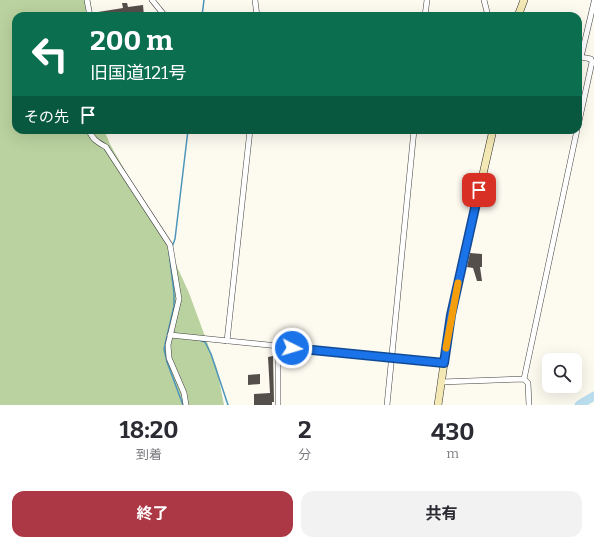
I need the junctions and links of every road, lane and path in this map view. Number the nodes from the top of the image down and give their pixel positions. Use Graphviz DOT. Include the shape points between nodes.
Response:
graph roads {
  1 [pos="87,0"];
  2 [pos="152,0"];
  3 [pos="255,0"];
  4 [pos="427,0"];
  5 [pos="484,0"];
  6 [pos="524,0"];
  7 [pos="594,2"];
  8 [pos="89,12"];
  9 [pos="162,12"];
  10 [pos="256,12"];
  11 [pos="426,12"];
  12 [pos="487,12"];
  13 [pos="520,12"];
  14 [pos="582,53"];
  15 [pos="582,57"];
  16 [pos="582,108"];
  17 [pos="90,134"];
  18 [pos="250,134"];
  19 [pos="414,134"];
  20 [pos="492,134"];
  21 [pos="576,134"];
  22 [pos="170,336"];
  23 [pos="227,341"];
  24 [pos="278,347"];
  25 [pos="392,358"];
  26 [pos="444,363"];
  27 [pos="524,379"];
  28 [pos="441,382"];
  29 [pos="186,405"];
  30 [pos="278,405"];
  31 [pos="386,405"];
  32 [pos="438,405"];
  33 [pos="529,405"];
  1 -- 8 [label="street"];
  2 -- 9 [label="street"];
  3 -- 10 [label="street"];
  4 -- 11 [label="street"];
  5 -- 12 [label="street"];
  6 -- 13 [label="street"];
  7 -- 14 [label="street"];
  15 -- 16 [label="street" via="592,59 592,62"];
  17 -- 22 [label="street" via="96,142 106,147 170,245 179,300"];
  18 -- 23 [label="street"];
  19 -- 25 [label="street"];
  20 -- 26 [label="street" via="451,315"];
  21 -- 27 [label="street"];
  22 -- 23 [label="street"];
  22 -- 29 [label="street" via="169,358 184,393"];
  23 -- 24 [label="street"];
  24 -- 25 [label="street"];
  24 -- 30 [label="street"];
  25 -- 26 [label="street"];
  25 -- 31 [label="street"];
  26 -- 28 [label="street"];
  27 -- 28 [label="street"];
  27 -- 33 [label="street" via="528,383"];
  28 -- 32 [label="street"];
}
